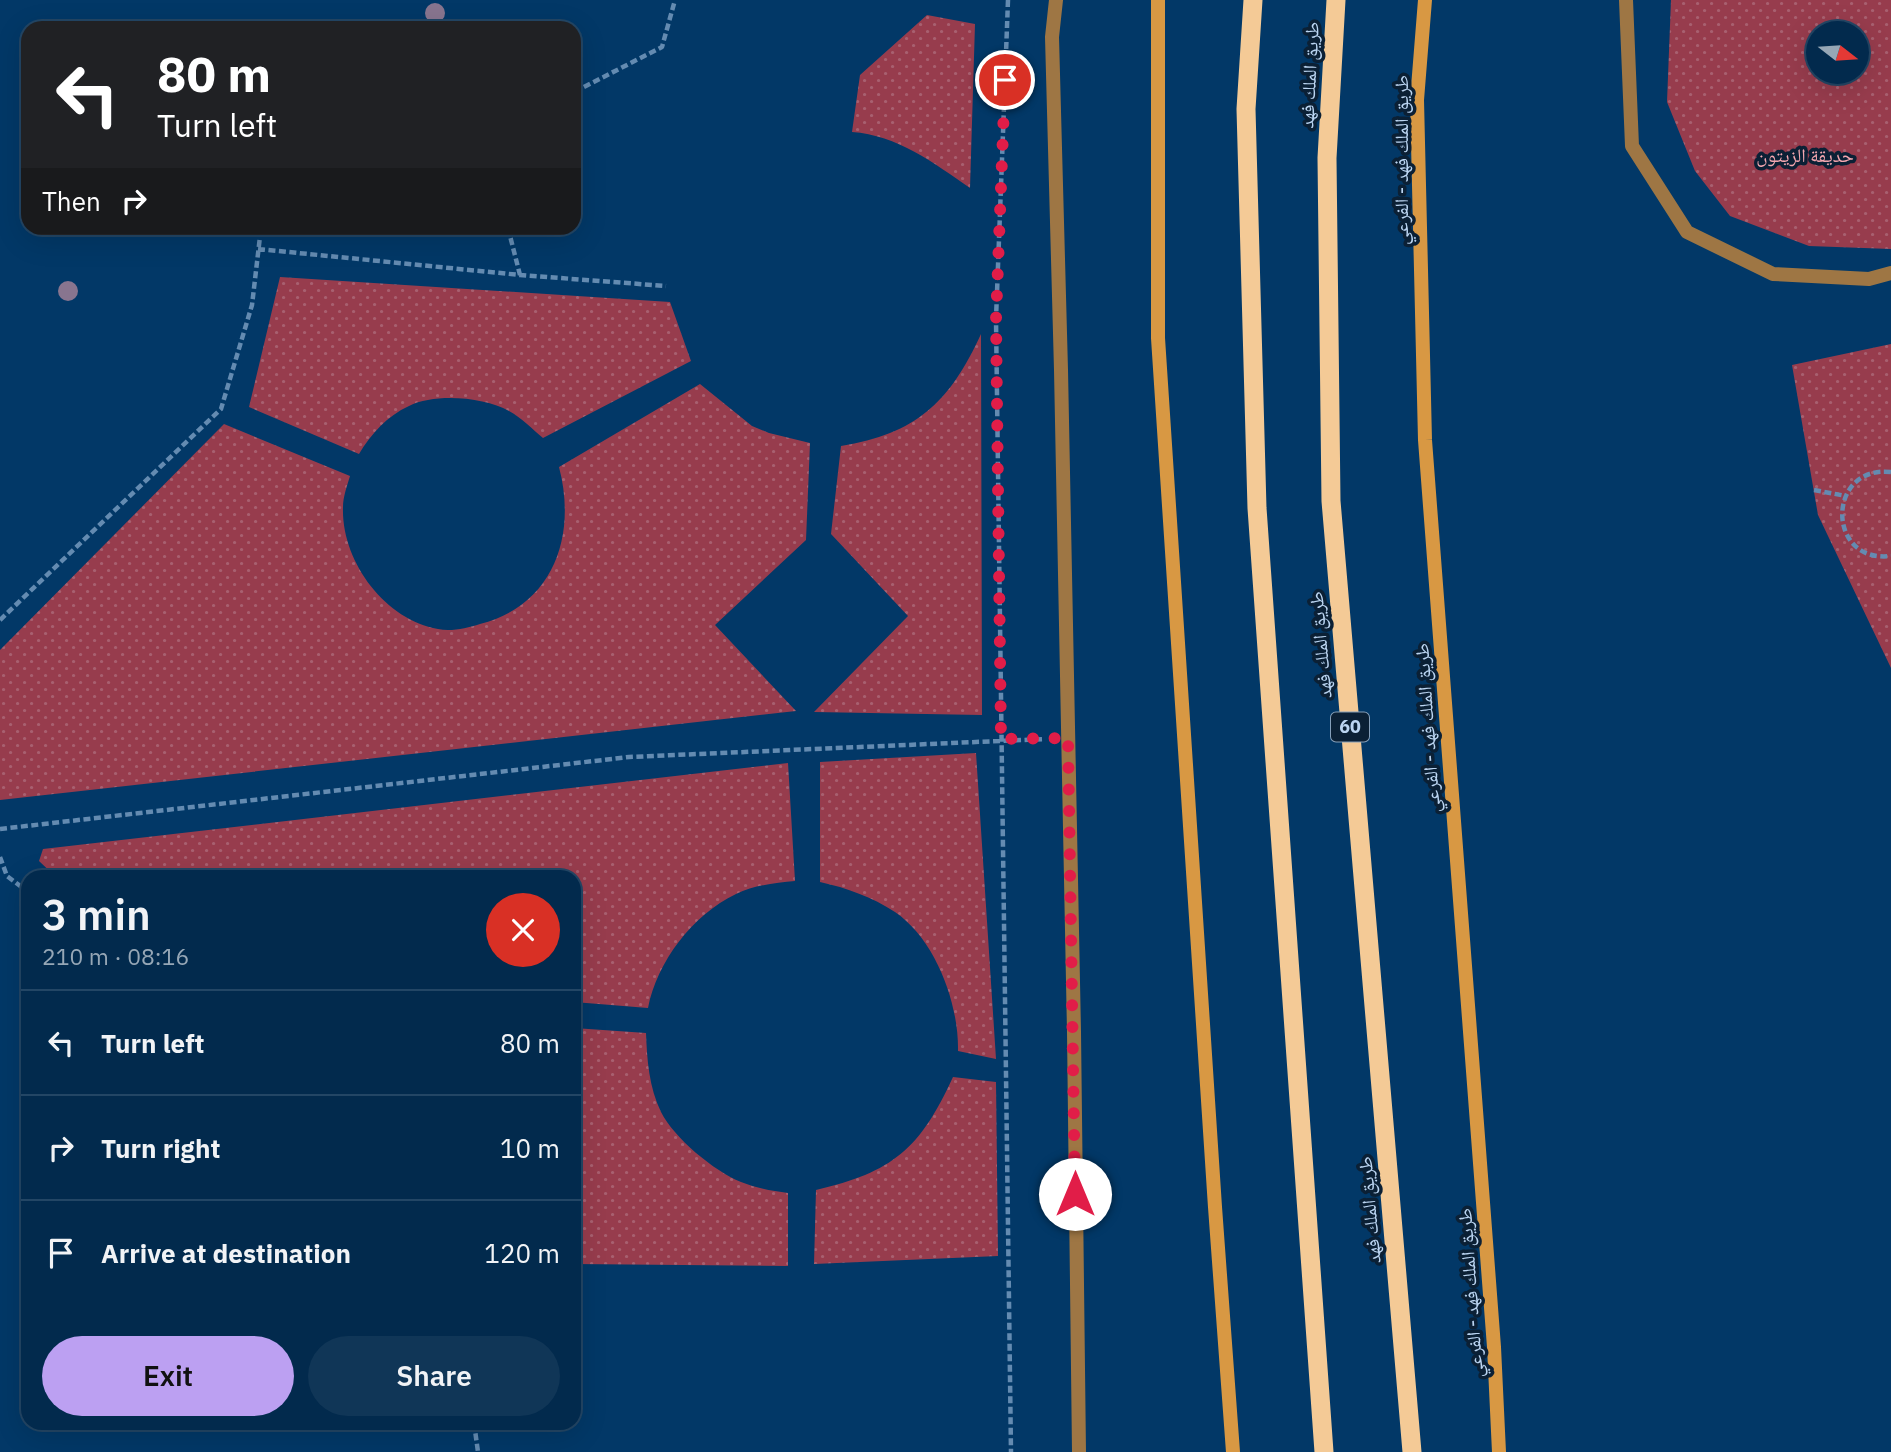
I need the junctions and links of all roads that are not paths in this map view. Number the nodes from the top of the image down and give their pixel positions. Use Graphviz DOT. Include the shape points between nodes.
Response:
graph roads {
  1 [pos="1056,0"];
  2 [pos="1158,0"];
  3 [pos="1253,0"];
  4 [pos="1336,0"];
  5 [pos="1425,0"];
  6 [pos="1626,0"];
  7 [pos="1891,273"];
  8 [pos="1079,1452"];
  9 [pos="1233,1452"];
  10 [pos="1324,1452"];
  11 [pos="1412,1452"];
  12 [pos="1499,1452"];
  1 -- 8 [label="street" via="1052,37"];
  2 -- 9 [label="main road" via="1158,338"];
  3 -- 10 [label="highway" via="1246,109 1256,509"];
  4 -- 11 [label="highway, طريق الملك فهد / 60" via="1326,159 1331,501"];
  5 -- 12 [label="main road, طريق الملك فهد - الفرعي" via="1417,100 1425,440"];
  6 -- 7 [label="street" via="1632,146 1687,232 1773,274 1869,279"];
}
